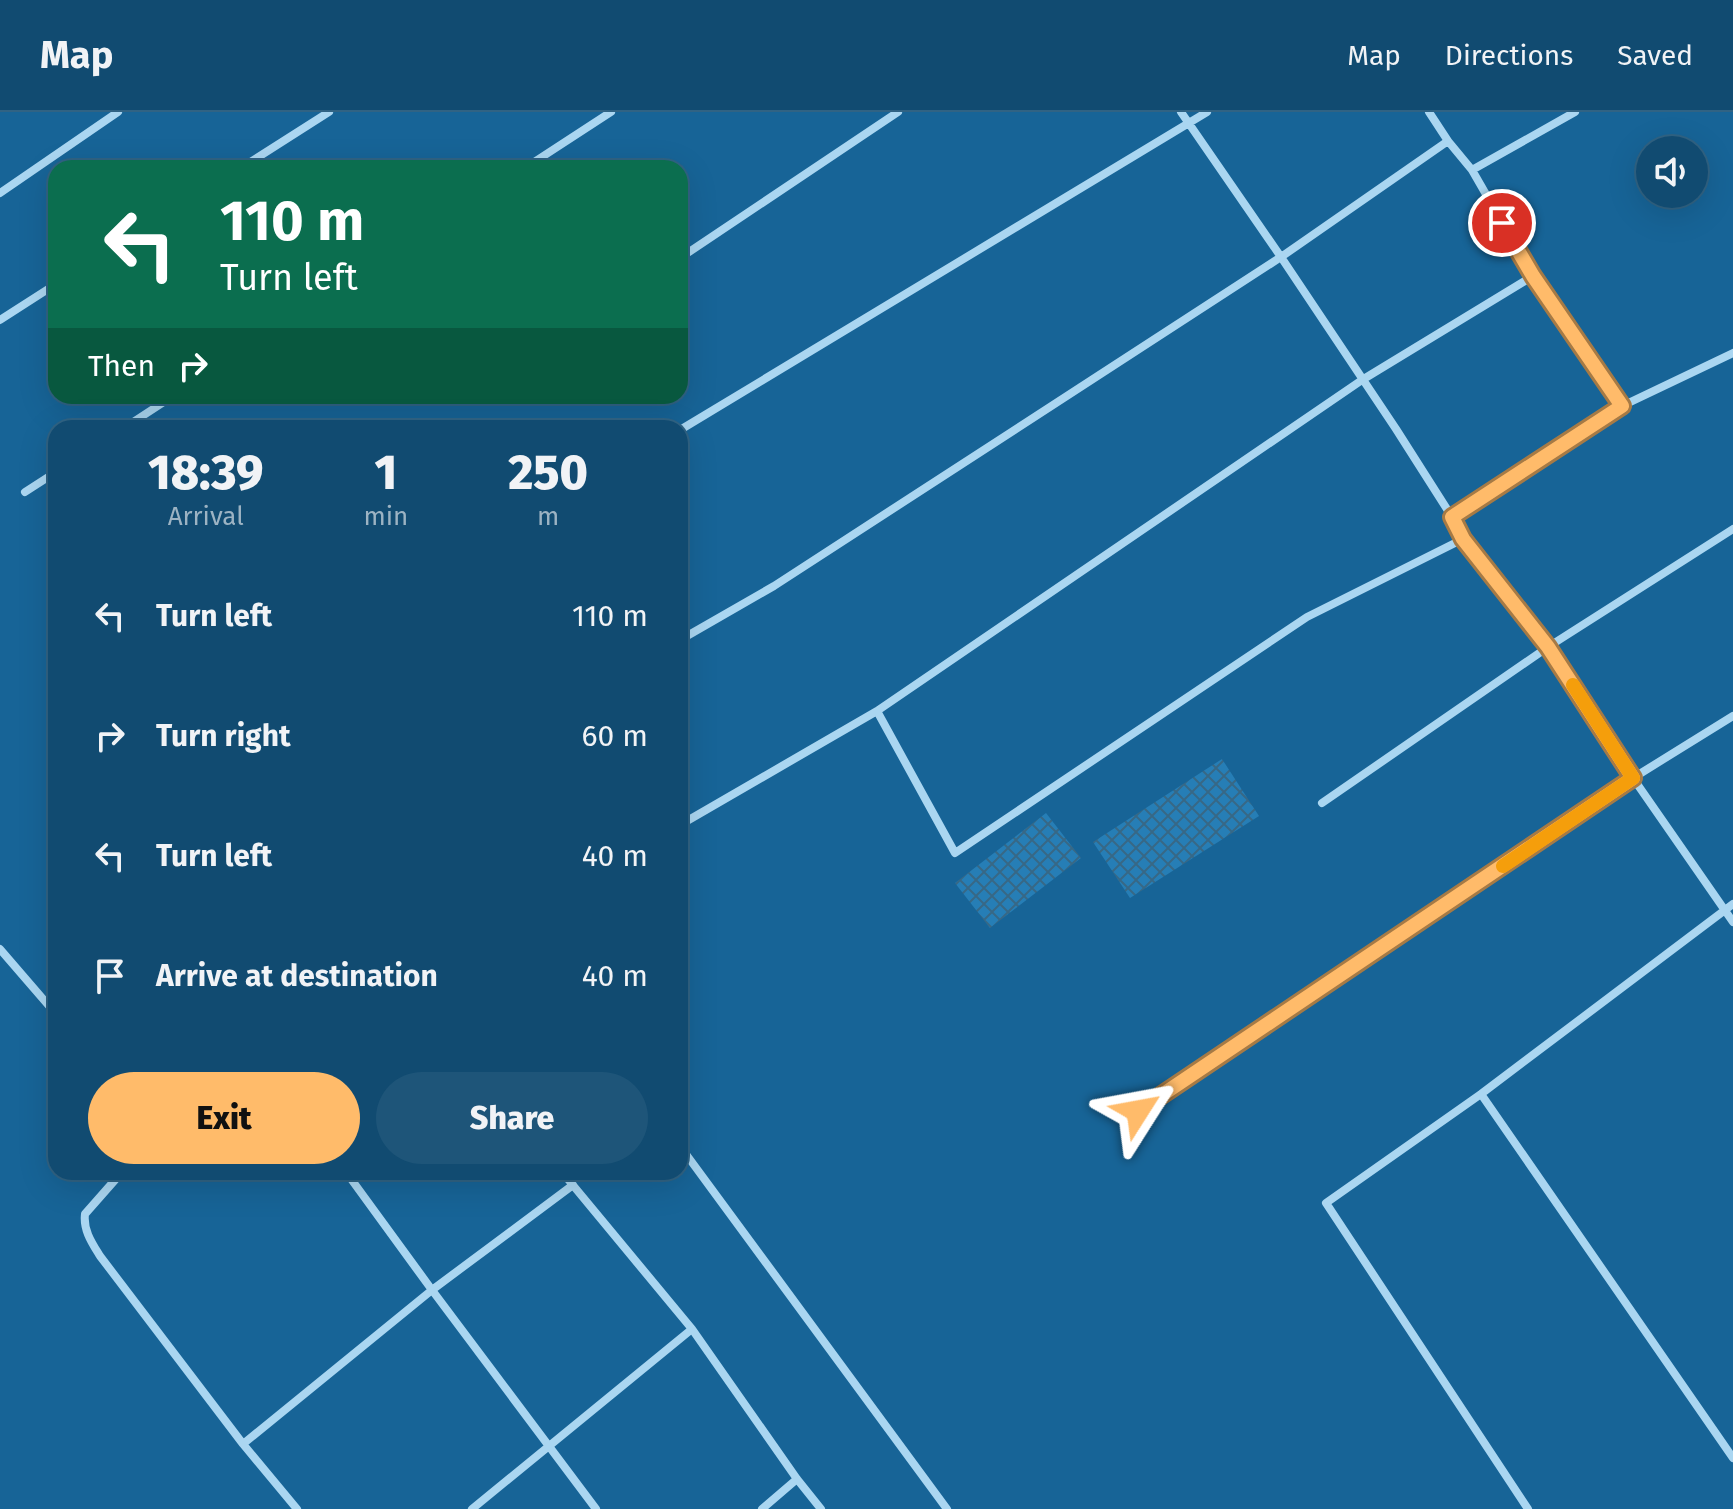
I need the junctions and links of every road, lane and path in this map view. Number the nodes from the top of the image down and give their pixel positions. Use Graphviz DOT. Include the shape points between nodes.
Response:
graph roads {
  1 [pos="118,112"];
  2 [pos="329,112"];
  3 [pos="611,112"];
  4 [pos="898,112"];
  5 [pos="1181,112"];
  6 [pos="1207,112"];
  7 [pos="1429,112"];
  8 [pos="1575,112"];
  9 [pos="1189,123"];
  10 [pos="1448,141"];
  11 [pos="48,160"];
  12 [pos="48,160"];
  13 [pos="254,160"];
  14 [pos="537,160"];
  15 [pos="1472,170"];
  16 [pos="0,193"];
  17 [pos="688,253"];
  18 [pos="1281,257"];
  19 [pos="1533,276"];
  20 [pos="48,289"];
  21 [pos="0,320"];
  22 [pos="1733,353"];
  23 [pos="1362,380"];
  24 [pos="161,404"];
  25 [pos="1622,406"];
  26 [pos="136,420"];
  27 [pos="688,425"];
  28 [pos="48,477"];
  29 [pos="25,492"];
  30 [pos="1452,517"];
  31 [pos="1733,529"];
  32 [pos="1463,539"];
  33 [pos="688,635"];
  34 [pos="1548,647"];
  35 [pos="877,711"];
  36 [pos="1733,716"];
  37 [pos="1633,778"];
  38 [pos="1322,803"];
  39 [pos="688,820"];
  40 [pos="1729,907"];
  41 [pos="1733,922"];
  42 [pos="0,949"];
  43 [pos="48,1005"];
  44 [pos="1481,1094"];
  45 [pos="1138,1111"];
  46 [pos="688,1157"];
  47 [pos="115,1180"];
  48 [pos="352,1180"];
  49 [pos="569,1180"];
  50 [pos="573,1185"];
  51 [pos="432,1290"];
  52 [pos="692,1329"];
  53 [pos="243,1444"];
  54 [pos="550,1447"];
  55 [pos="1733,1458"];
  56 [pos="797,1479"];
  57 [pos="297,1509"];
  58 [pos="472,1509"];
  59 [pos="596,1509"];
  60 [pos="762,1509"];
  61 [pos="821,1509"];
  62 [pos="947,1509"];
  63 [pos="1528,1509"];
  1 -- 11 [label="street"];
  2 -- 13 [label="street"];
  3 -- 14 [label="street"];
  4 -- 17 [label="street"];
  5 -- 9 [label="street"];
  6 -- 9 [label="street"];
  7 -- 10 [label="street"];
  8 -- 15 [label="street"];
  9 -- 18 [label="street"];
  9 -- 27 [label="street"];
  10 -- 15 [label="street"];
  10 -- 18 [label="street"];
  12 -- 16 [label="street"];
  15 -- 19 [label="street"];
  18 -- 23 [label="street"];
  18 -- 33 [label="street" via="774,586"];
  19 -- 23 [label="street"];
  19 -- 25 [label="street"];
  20 -- 21 [label="street"];
  22 -- 25 [label="street"];
  23 -- 30 [label="street"];
  23 -- 35 [label="street"];
  24 -- 26 [label="street"];
  25 -- 30 [label="street"];
  28 -- 29 [label="street"];
  30 -- 32 [label="street"];
  31 -- 34 [label="street"];
  32 -- 34 [label="street"];
  32 -- 35 [label="street" via="1307,617 955,853"];
  34 -- 37 [label="street"];
  34 -- 38 [label="street"];
  35 -- 39 [label="street"];
  36 -- 37 [label="street"];
  37 -- 40 [label="street"];
  37 -- 45 [label="street"];
  40 -- 41 [label="street"];
  40 -- 44 [label="street"];
  42 -- 43 [label="street"];
  44 -- 55 [label="street"];
  44 -- 63 [label="street" via="1326,1203"];
  46 -- 62 [label="street"];
  47 -- 53 [label="street" via="85,1214 87,1235"];
  48 -- 51 [label="street"];
  49 -- 50 [label="street"];
  50 -- 51 [label="street"];
  50 -- 52 [label="street"];
  51 -- 53 [label="street"];
  51 -- 54 [label="street"];
  52 -- 54 [label="street"];
  52 -- 56 [label="street"];
  53 -- 57 [label="street"];
  54 -- 58 [label="street"];
  54 -- 59 [label="street"];
  56 -- 60 [label="street"];
  56 -- 61 [label="street"];
}
